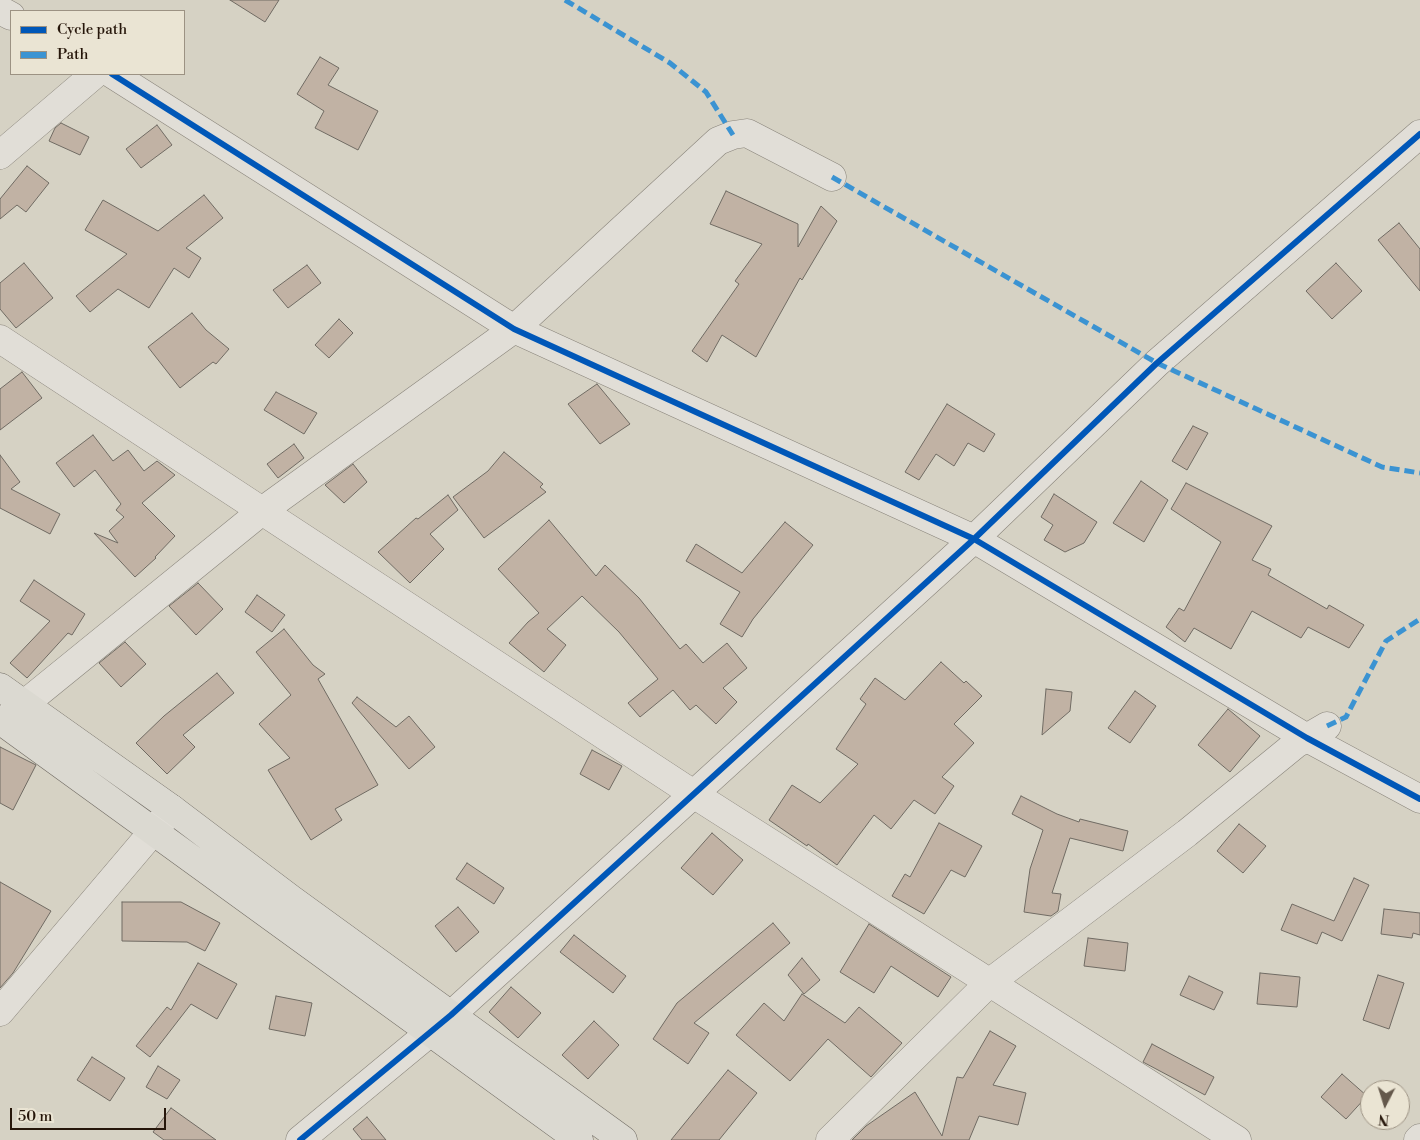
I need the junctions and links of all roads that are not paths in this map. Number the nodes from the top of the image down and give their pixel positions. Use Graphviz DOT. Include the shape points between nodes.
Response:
graph roads {
  1 [pos="94,75"];
  2 [pos="114,75"];
  3 [pos="1420,134"];
  4 [pos="0,155"];
  5 [pos="832,177"];
  6 [pos="514,329"];
  7 [pos="0,339"];
  8 [pos="262,511"];
  9 [pos="974,539"];
  10 [pos="0,687"];
  11 [pos="24,704"];
  12 [pos="2,721"];
  13 [pos="1317,732"];
  14 [pos="695,795"];
  15 [pos="1420,799"];
  16 [pos="172,808"];
  17 [pos="152,830"];
  18 [pos="989,983"];
  19 [pos="0,1012"];
  20 [pos="451,1015"];
  21 [pos="430,1033"];
  22 [pos="300,1140"];
  23 [pos="579,1140"];
  24 [pos="624,1140"];
  25 [pos="830,1140"];
  26 [pos="1237,1140"];
  1 -- 4 [label="street"];
  2 -- 6 [label="street"];
  3 -- 9 [label="street" via="1157,363"];
  5 -- 6 [label="street" via="747,133 718,141"];
  6 -- 8 [label="street"];
  6 -- 9 [label="street"];
  7 -- 8 [label="street"];
  8 -- 11 [label="street"];
  8 -- 14 [label="street"];
  9 -- 13 [label="street"];
  9 -- 14 [label="street"];
  10 -- 11 [label="main road"];
  11 -- 12 [label="street"];
  11 -- 16 [label="main road"];
  12 -- 17 [label="main road"];
  13 -- 15 [label="street"];
  13 -- 18 [label="street" via="1296,744 1187,833"];
  14 -- 18 [label="street"];
  14 -- 20 [label="street"];
  16 -- 17 [label="street"];
  16 -- 20 [label="main road"];
  17 -- 19 [label="street"];
  17 -- 21 [label="main road"];
  18 -- 25 [label="street"];
  18 -- 26 [label="street"];
  20 -- 21 [label="street"];
  20 -- 24 [label="main road"];
  21 -- 22 [label="street"];
  21 -- 23 [label="main road"];
}
